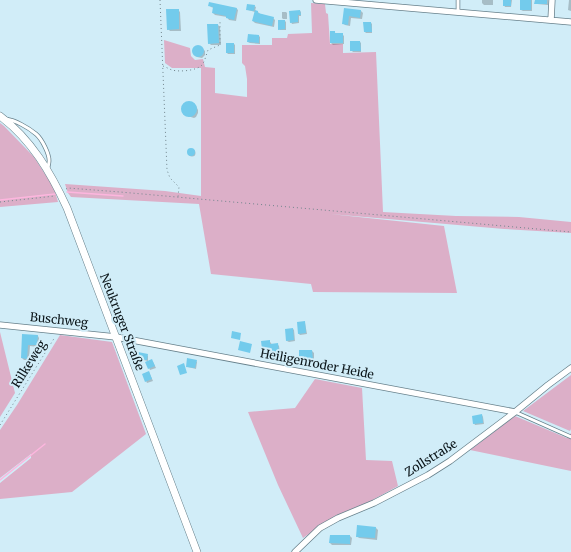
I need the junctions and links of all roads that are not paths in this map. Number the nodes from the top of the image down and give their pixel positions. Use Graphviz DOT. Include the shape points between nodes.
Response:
graph roads {
  1 [pos="316,0"];
  2 [pos="458,0"];
  3 [pos="552,0"];
  4 [pos="347,1"];
  5 [pos="458,12"];
  6 [pos="551,20"];
  7 [pos="571,22"];
  8 [pos="2,117"];
  9 [pos="48,170"];
  10 [pos="0,325"];
  11 [pos="116,337"];
  12 [pos="571,368"];
  13 [pos="515,412"];
  14 [pos="571,437"];
  15 [pos="197,552"];
  16 [pos="296,552"];
  1 -- 4 [label="street"];
  2 -- 5 [label="lane"];
  3 -- 6 [label="street"];
  4 -- 5 [label="street"];
  5 -- 6 [label="street"];
  6 -- 7 [label="street"];
  8 -- 9 [label="street, Neukruger Straße" via="33,148"];
  8 -- 9 [label="lane" via="36,134 49,157"];
  9 -- 11 [label="street, Neukruger Straße" via="70,214"];
  10 -- 11 [label="street, Buschweg"];
  11 -- 13 [label="street, Heiligenroder Heide"];
  11 -- 15 [label="street, Neukruger Straße"];
  12 -- 13 [label="street, Zollstraße"];
  13 -- 14 [label="lane"];
  13 -- 16 [label="street, Zollstraße" via="428,475 320,528"];
}
